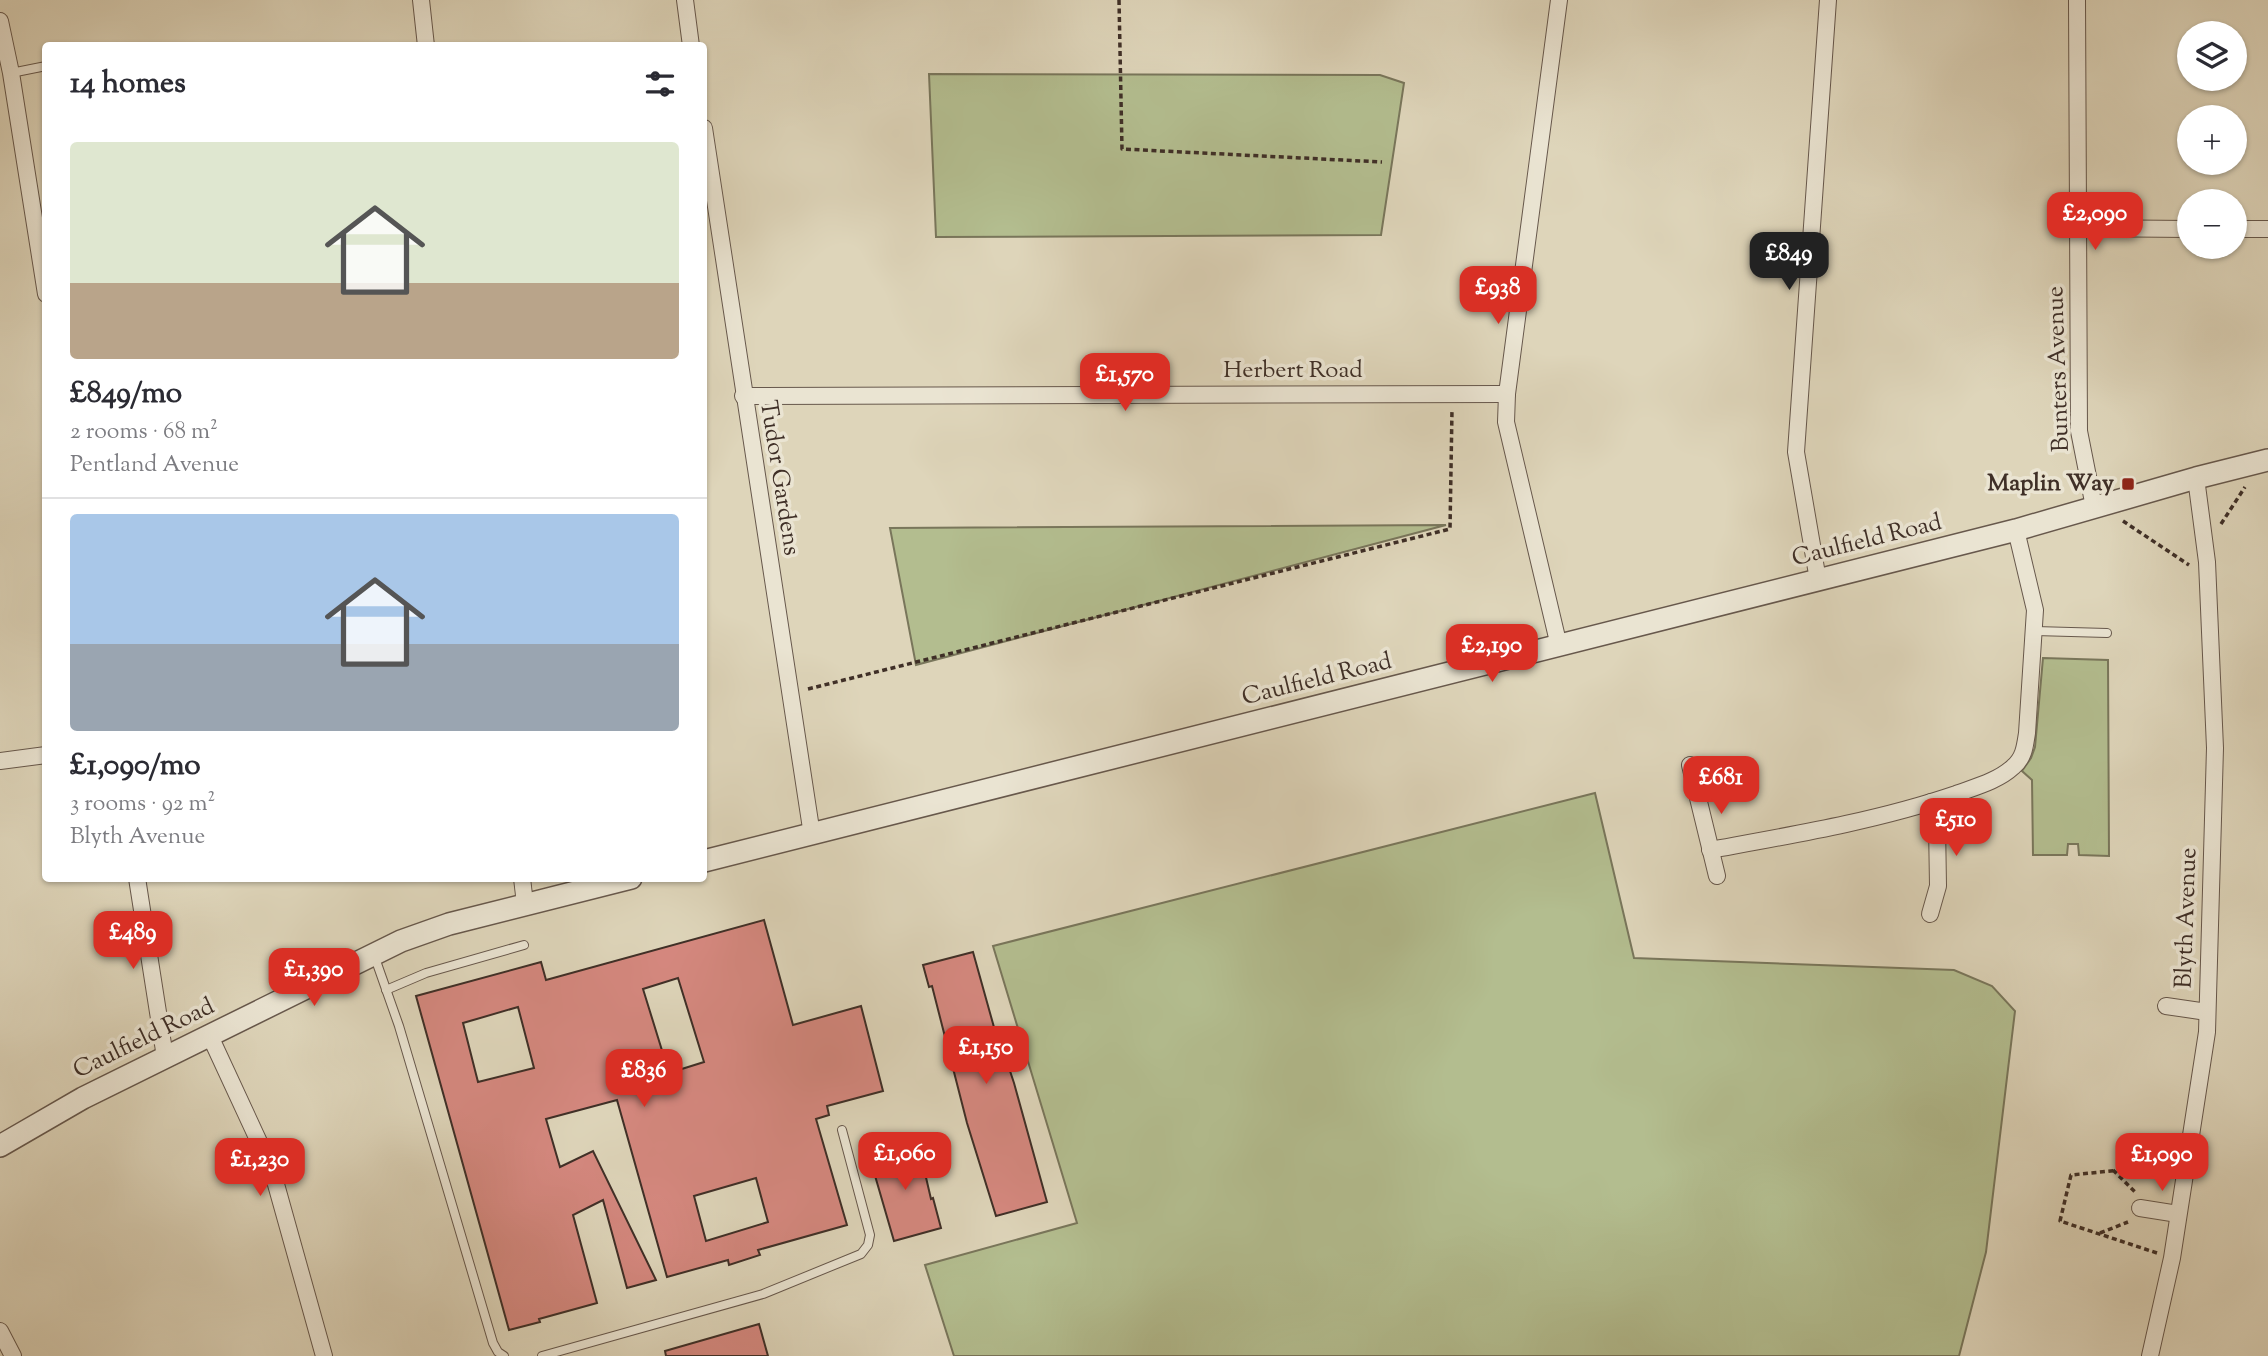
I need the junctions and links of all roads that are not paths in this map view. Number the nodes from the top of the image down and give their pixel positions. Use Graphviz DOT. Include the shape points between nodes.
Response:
graph roads {
  1 [pos="421,0"];
  2 [pos="685,0"];
  3 [pos="1559,0"];
  4 [pos="1828,0"];
  5 [pos="2077,0"];
  6 [pos="0,21"];
  7 [pos="426,42"];
  8 [pos="690,42"];
  9 [pos="42,67"];
  10 [pos="11,73"];
  11 [pos="707,149"];
  12 [pos="2077,228"];
  13 [pos="2177,229"];
  14 [pos="2247,229"];
  15 [pos="2268,229"];
  16 [pos="42,247"];
  17 [pos="1507,394"];
  18 [pos="743,396"];
  19 [pos="2268,460"];
  20 [pos="2196,478"];
  21 [pos="2101,505"];
  22 [pos="2016,530"];
  23 [pos="1818,580"];
  24 [pos="2035,631"];
  25 [pos="2107,633"];
  26 [pos="1559,646"];
  27 [pos="42,756"];
  28 [pos="0,761"];
  29 [pos="1690,765"];
  30 [pos="1931,802"];
  31 [pos="812,835"];
  32 [pos="1710,850"];
  33 [pos="707,860"];
  34 [pos="1717,876"];
  35 [pos="138,882"];
  36 [pos="522,882"];
  37 [pos="615,882"];
  38 [pos="525,904"];
  39 [pos="1930,914"];
  40 [pos="524,946"];
  41 [pos="374,955"];
  42 [pos="386,989"];
  43 [pos="2166,1006"];
  44 [pos="2207,1012"];
  45 [pos="210,1036"];
  46 [pos="164,1057"];
  47 [pos="842,1130"];
  48 [pos="0,1146"];
  49 [pos="2140,1208"];
  50 [pos="2178,1214"];
  51 [pos="0,1331"];
  52 [pos="565,1353"];
  53 [pos="13,1356"];
  54 [pos="324,1356"];
  55 [pos="504,1356"];
  56 [pos="542,1356"];
  57 [pos="2150,1356"];
  1 -- 7 [label="street"];
  2 -- 8 [label="street"];
  3 -- 17 [label="street"];
  4 -- 23 [label="street" via="1796,452"];
  5 -- 12 [label="street, Bunters Avenue"];
  6 -- 10 [label="street"];
  9 -- 10 [label="lane"];
  10 -- 16 [label="street"];
  11 -- 18 [label="street, Tudor Gardens"];
  12 -- 13 [label="street"];
  12 -- 21 [label="street, Bunters Avenue" via="2079,431"];
  14 -- 15 [label="street"];
  17 -- 18 [label="street, Herbert Road"];
  17 -- 26 [label="street" via="1506,422"];
  18 -- 31 [label="street, Tudor Gardens"];
  19 -- 20 [label="street, Caulfield Road"];
  20 -- 21 [label="street, Caulfield Road"];
  20 -- 44 [label="street, Blyth Avenue" via="2207,562 2215,748"];
  21 -- 22 [label="street, Caulfield Road"];
  22 -- 23 [label="street, Caulfield Road"];
  22 -- 24 [label="street" via="2035,610"];
  23 -- 26 [label="street, Caulfield Road"];
  24 -- 25 [label="lane"];
  24 -- 30 [label="street" via="2024,753 1999,776"];
  26 -- 31 [label="street, Caulfield Road"];
  27 -- 28 [label="street"];
  29 -- 32 [label="street"];
  30 -- 32 [label="street"];
  30 -- 39 [label="street" via="1944,887"];
  31 -- 33 [label="street, Caulfield Road"];
  32 -- 34 [label="street"];
  35 -- 46 [label="street"];
  36 -- 38 [label="street"];
  37 -- 38 [label="street, Caulfield Road"];
  38 -- 41 [label="street, Caulfield Road" via="449,924"];
  40 -- 42 [label="lane"];
  41 -- 42 [label="lane"];
  41 -- 45 [label="street, Caulfield Road"];
  42 -- 55 [label="lane" via="493,1343"];
  43 -- 44 [label="street"];
  44 -- 50 [label="street, Blyth Avenue"];
  45 -- 46 [label="street, Caulfield Road"];
  45 -- 54 [label="street" via="272,1170"];
  46 -- 48 [label="street, Caulfield Road"];
  47 -- 52 [label="lane" via="870,1235 861,1254 763,1294"];
  49 -- 50 [label="street"];
  50 -- 57 [label="street, Blyth Avenue"];
  51 -- 53 [label="street"];
  52 -- 56 [label="lane"];
}
